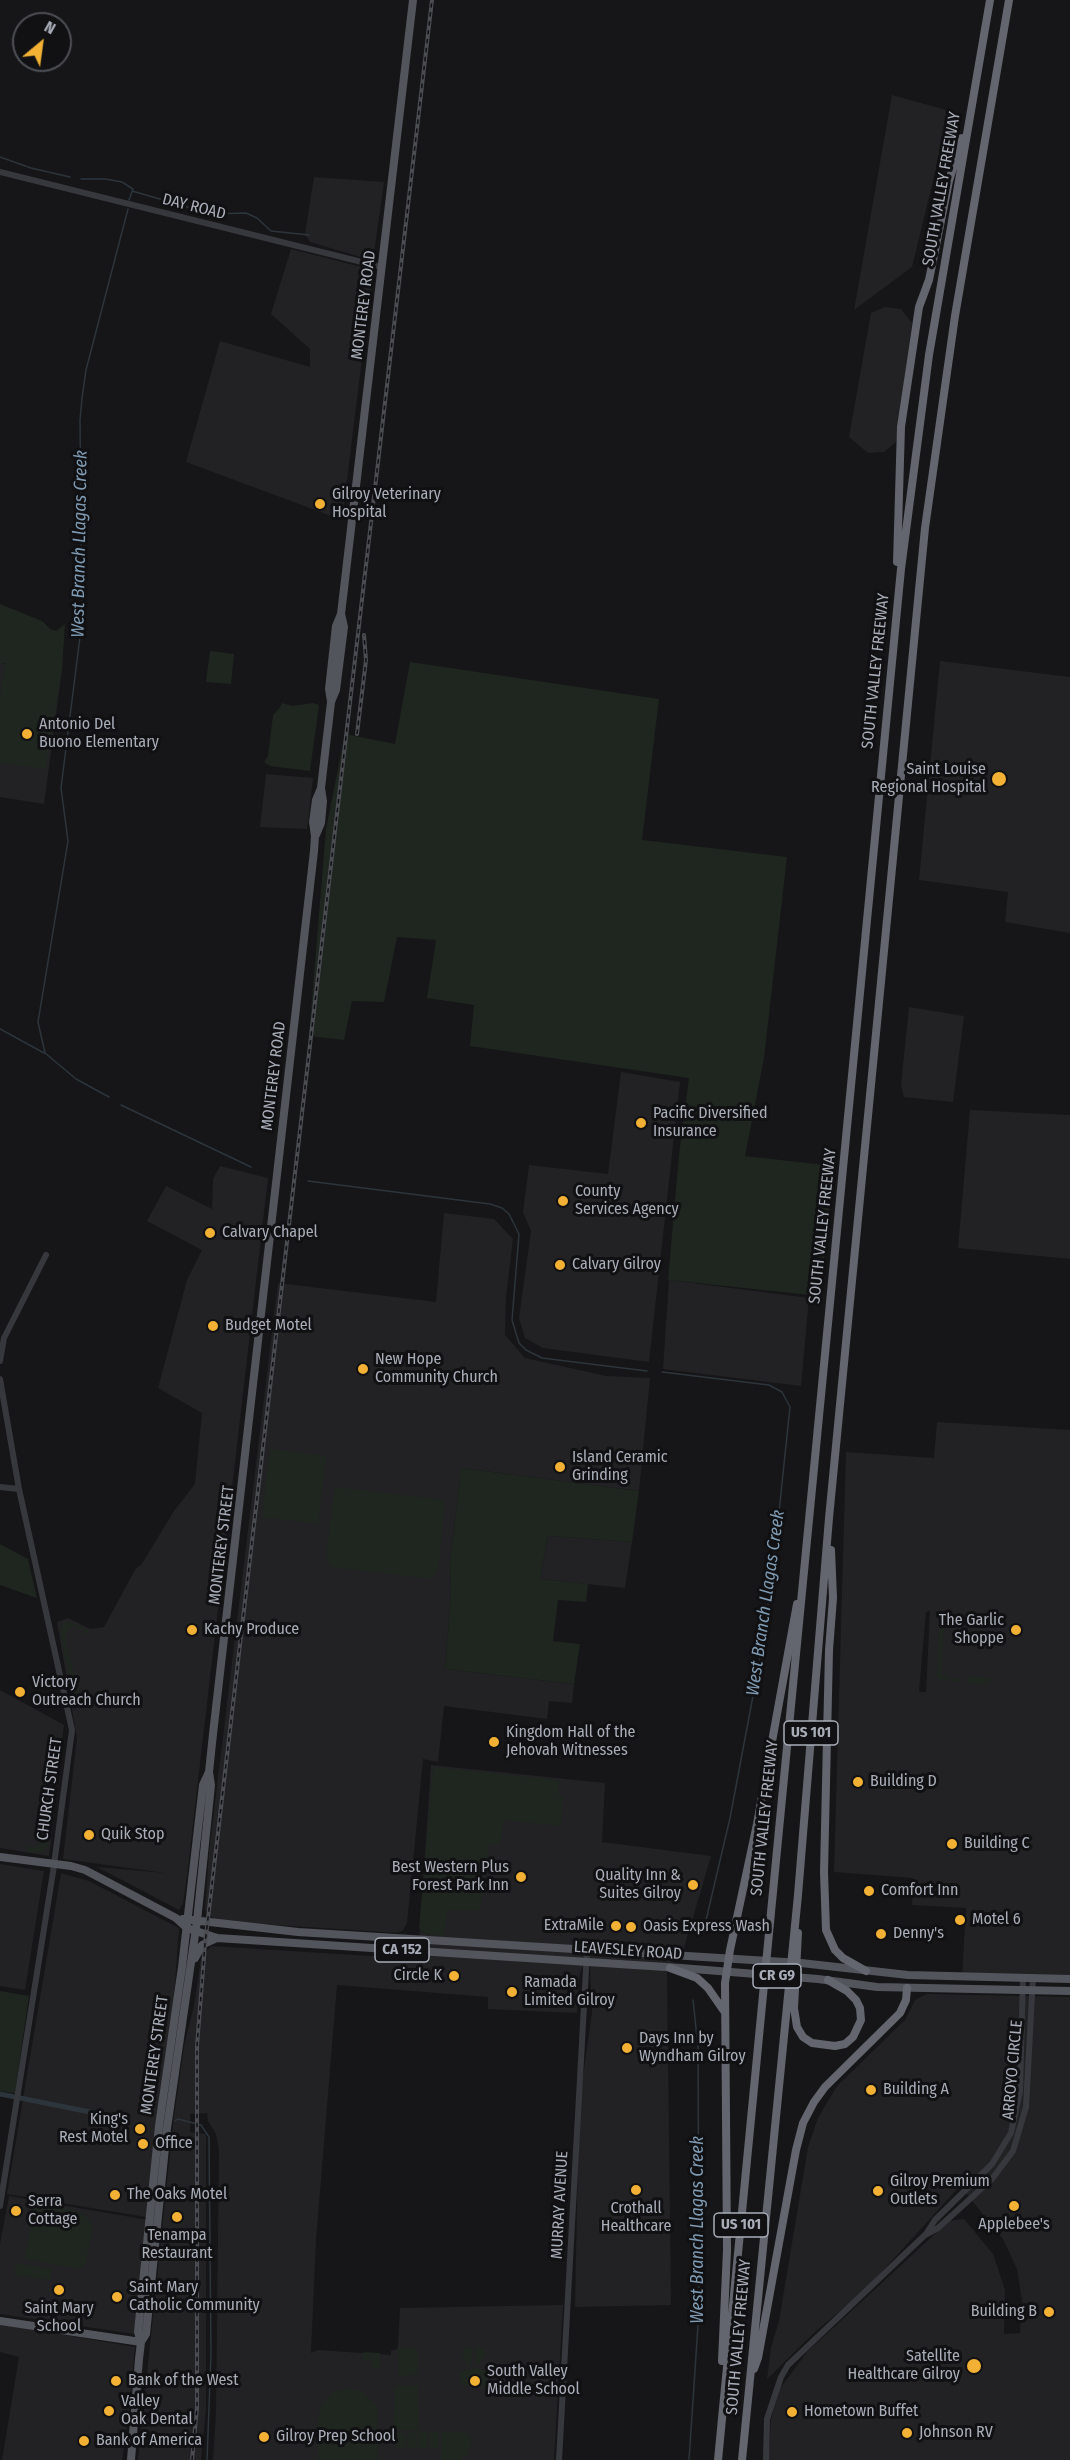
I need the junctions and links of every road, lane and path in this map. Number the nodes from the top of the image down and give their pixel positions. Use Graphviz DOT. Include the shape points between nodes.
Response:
graph roads {
  1 [pos="413,0"];
  2 [pos="990,0"];
  3 [pos="1010,0"];
  4 [pos="973,100"];
  5 [pos="0,172"];
  6 [pos="382,267"];
  7 [pos="893,653"];
  8 [pos="46,1255"];
  9 [pos="259,1320"];
  10 [pos="0,1361"];
  11 [pos="0,1379"];
  12 [pos="0,1487"];
  13 [pos="19,1490"];
  14 [pos="829,1518"];
  15 [pos="802,1590"];
  16 [pos="0,1857"];
  17 [pos="54,1864"];
  18 [pos="190,1923"];
  19 [pos="195,1931"];
  20 [pos="217,1938"];
  21 [pos="587,1951"];
  22 [pos="728,1959"];
  23 [pos="586,1962"];
  24 [pos="670,1968"];
  25 [pos="866,1971"];
  26 [pos="726,1973"];
  27 [pos="190,1974"];
  28 [pos="908,1975"];
  29 [pos="1023,1977"];
  30 [pos="1033,1977"];
  31 [pos="1070,1979"];
  32 [pos="828,1980"];
  33 [pos="907,1988"];
  34 [pos="1023,1990"];
  35 [pos="1033,1990"];
  36 [pos="1070,1991"];
  37 [pos="791,1992"];
  38 [pos="725,2014"];
  39 [pos="0,2206"];
  40 [pos="926,2234"];
  41 [pos="0,2321"];
  42 [pos="141,2342"];
  43 [pos="750,2380"];
  44 [pos="131,2460"];
  45 [pos="559,2460"];
  46 [pos="718,2460"];
  47 [pos="742,2460"];
  48 [pos="766,2460"];
  1 -- 6 [label="main road, MONTEREY ROAD"];
  2 -- 4 [label="highway, SOUTH VALLEY FREEWAY / US 101"];
  3 -- 14 [label="highway, SOUTH VALLEY FREEWAY / US 101" via="951,337 925,528"];
  4 -- 7 [label="highway, SOUTH VALLEY FREEWAY / US 101" via="921,408"];
  4 -- 7 [label="highway" via="919,307 901,426"];
  5 -- 6 [label="street, DAY ROAD"];
  6 -- 9 [label="main road, MONTEREY ROAD" via="341,614 344,627 331,702 321,823 315,836"];
  7 -- 15 [label="highway, SOUTH VALLEY FREEWAY / US 101"];
  8 -- 10 [label="street" via="4,1338"];
  9 -- 18 [label="main road, MONTEREY STREET"];
  11 -- 13 [label="street, CHURCH STREET"];
  12 -- 13 [label="street"];
  13 -- 17 [label="street, CHURCH STREET" via="72,1730"];
  14 -- 25 [label="highway" via="833,1598 824,1872 826,1930 835,1950"];
  14 -- 37 [label="highway, SOUTH VALLEY FREEWAY / US 101"];
  15 -- 22 [label="highway" via="794,1611 757,1824"];
  15 -- 46 [label="highway, SOUTH VALLEY FREEWAY / US 101"];
  16 -- 17 [label="main road"];
  17 -- 18 [label="main road" via="85,1870"];
  17 -- 39 [label="street, CHURCH STREET"];
  18 -- 19 [label="main road, LEAVESLEY ROAD"];
  18 -- 21 [label="main road, LEAVESLEY ROAD / CA 152"];
  18 -- 42 [label="main road, MONTEREY STREET" via="156,2154 138,2332"];
  19 -- 20 [label="main road, LEAVESLEY ROAD"];
  19 -- 27 [label="main road, MONTEREY STREET"];
  20 -- 23 [label="main road, LEAVESLEY ROAD / CA 152"];
  20 -- 27 [label="main road" via="200,1948"];
  21 -- 22 [label="main road, LEAVESLEY ROAD / CA 152"];
  21 -- 23 [label="street, MURRAY AVENUE"];
  22 -- 25 [label="main road, LEAVESLEY ROAD / CA 152"];
  22 -- 26 [label="highway"];
  23 -- 24 [label="main road, LEAVESLEY ROAD / CA 152"];
  23 -- 45 [label="street, MURRAY AVENUE"];
  24 -- 26 [label="main road, LEAVESLEY ROAD / CR G9"];
  24 -- 38 [label="highway, CA 152" via="697,1978"];
  25 -- 28 [label="main road, LEAVESLEY ROAD / CA 152"];
  26 -- 32 [label="main road, LEAVESLEY ROAD / CR G9"];
  26 -- 38 [label="highway"];
  27 -- 42 [label="main road, MONTEREY STREET" via="167,2128 146,2334"];
  28 -- 29 [label="main road, LEAVESLEY ROAD"];
  28 -- 33 [label="main road"];
  29 -- 30 [label="main road, LEAVESLEY ROAD"];
  29 -- 34 [label="street, ARROYO CIRCLE"];
  30 -- 31 [label="main road, LEAVESLEY ROAD"];
  30 -- 35 [label="street, ARROYO CIRCLE"];
  32 -- 33 [label="main road, LEAVESLEY ROAD / CR G9"];
  32 -- 37 [label="highway" via="847,1991 860,2008 859,2029 845,2044 826,2047 803,2037 795,2020"];
  33 -- 34 [label="main road, LEAVESLEY ROAD / CR G9"];
  33 -- 43 [label="highway" via="900,2013 825,2087 806,2116 796,2150 758,2358"];
  34 -- 35 [label="main road, LEAVESLEY ROAD / CR G9"];
  34 -- 40 [label="street, ARROYO CIRCLE" via="1020,2091 1011,2133 992,2164 935,2220"];
  35 -- 36 [label="main road, LEAVESLEY ROAD / CR G9"];
  35 -- 40 [label="street, ARROYO CIRCLE" via="1026,2107 1013,2151 968,2203"];
  37 -- 43 [label="highway, SOUTH VALLEY FREEWAY / US 101"];
  38 -- 46 [label="highway" via="727,2261"];
  40 -- 48 [label="street, ARROYO CIRCLE" via="788,2365 767,2419"];
  41 -- 42 [label="main road"];
  42 -- 44 [label="main road, MONTEREY STREET"];
  43 -- 47 [label="highway, SOUTH VALLEY FREEWAY / US 101"];
}
